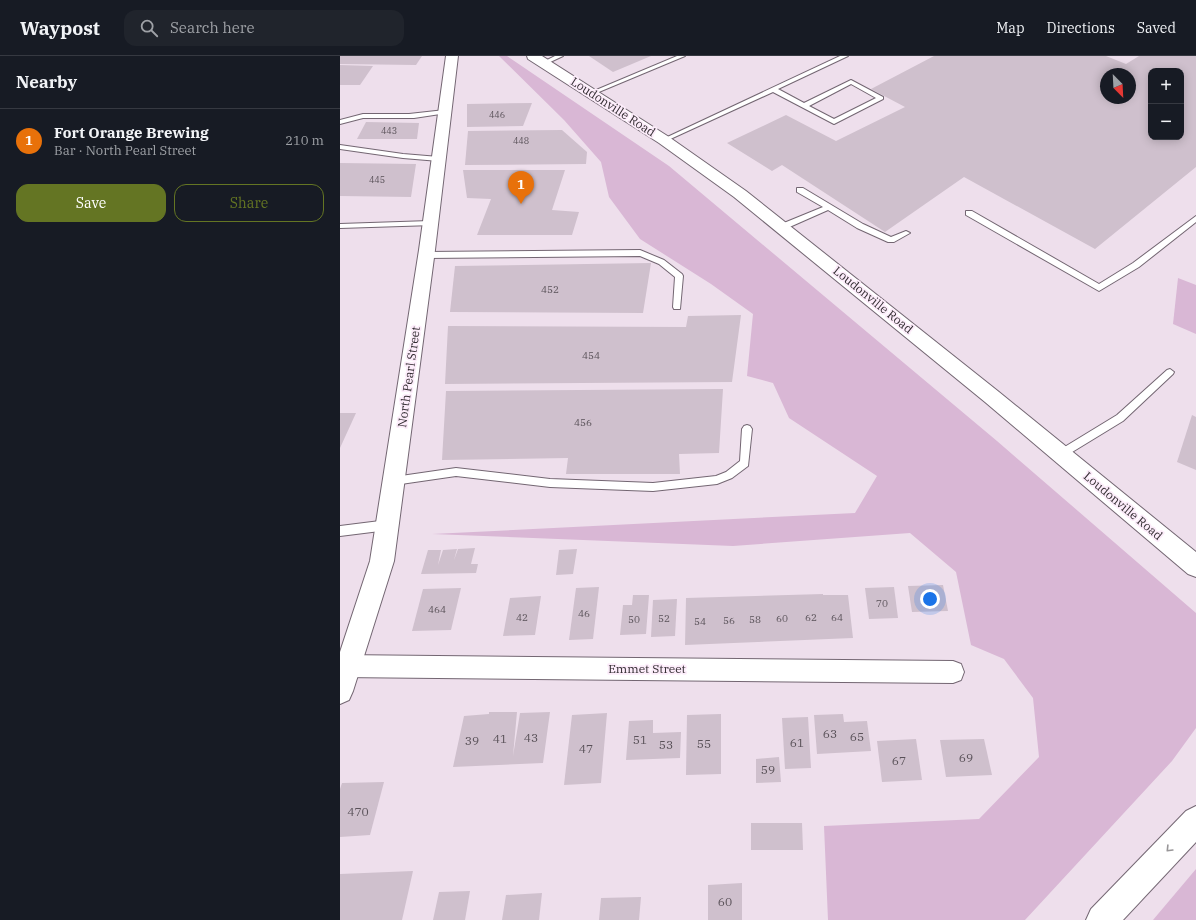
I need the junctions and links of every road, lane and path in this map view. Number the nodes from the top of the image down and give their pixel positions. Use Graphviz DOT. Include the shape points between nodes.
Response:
graph roads {
  1 [pos="452,56"];
  2 [pos="560,56"];
  3 [pos="682,56"];
  4 [pos="845,56"];
  5 [pos="538,59"];
  6 [pos="773,89"];
  7 [pos="592,94"];
  8 [pos="804,106"];
  9 [pos="445,112"];
  10 [pos="340,122"];
  11 [pos="664,140"];
  12 [pos="340,147"];
  13 [pos="439,159"];
  14 [pos="800,190"];
  15 [pos="828,207"];
  16 [pos="969,213"];
  17 [pos="1196,218"];
  18 [pos="430,224"];
  19 [pos="340,226"];
  20 [pos="782,227"];
  21 [pos="906,233"];
  22 [pos="426,255"];
  23 [pos="677,307"];
  24 [pos="1170,372"];
  25 [pos="747,429"];
  26 [pos="1061,454"];
  27 [pos="394,481"];
  28 [pos="388,525"];
  29 [pos="340,531"];
  30 [pos="1196,566"];
  31 [pos="344,666"];
  32 [pos="953,672"];
  33 [pos="340,691"];
  34 [pos="1196,821"];
  35 [pos="1102,920"];
  1 -- 9 [label="main road, North Pearl Street"];
  2 -- 5 [label="lane"];
  3 -- 7 [label="lane"];
  4 -- 6 [label="lane"];
  5 -- 7 [label="main road, Loudonville Road"];
  6 -- 8 [label="lane"];
  6 -- 11 [label="lane"];
  7 -- 11 [label="main road, Loudonville Road"];
  8 -- 8 [label="lane" via="834,122 881,98 851,82"];
  9 -- 10 [label="lane" via="406,116 364,115 349,117"];
  9 -- 13 [label="main road, North Pearl Street"];
  11 -- 20 [label="main road, Loudonville Road" via="734,189"];
  12 -- 13 [label="lane"];
  13 -- 18 [label="main road, North Pearl Street"];
  14 -- 15 [label="lane"];
  15 -- 20 [label="lane"];
  15 -- 21 [label="lane" via="890,240"];
  16 -- 17 [label="lane" via="1099,288 1136,265"];
  18 -- 19 [label="lane"];
  18 -- 22 [label="main road, North Pearl Street"];
  20 -- 26 [label="main road, Loudonville Road"];
  22 -- 23 [label="lane" via="640,253 648,255 679,276"];
  22 -- 27 [label="main road, North Pearl Street"];
  24 -- 26 [label="lane" via="1120,418"];
  25 -- 27 [label="lane" via="745,463 717,480 652,487 550,483 456,472"];
  26 -- 30 [label="main road, Loudonville Road"];
  27 -- 28 [label="main road, North Pearl Street"];
  28 -- 29 [label="lane"];
  28 -- 31 [label="main road, North Pearl Street" via="382,561"];
  31 -- 32 [label="street, Emmet Street"];
  31 -- 33 [label="main road, North Pearl Street"];
  34 -- 35 [label="main road, one-way"];
}
